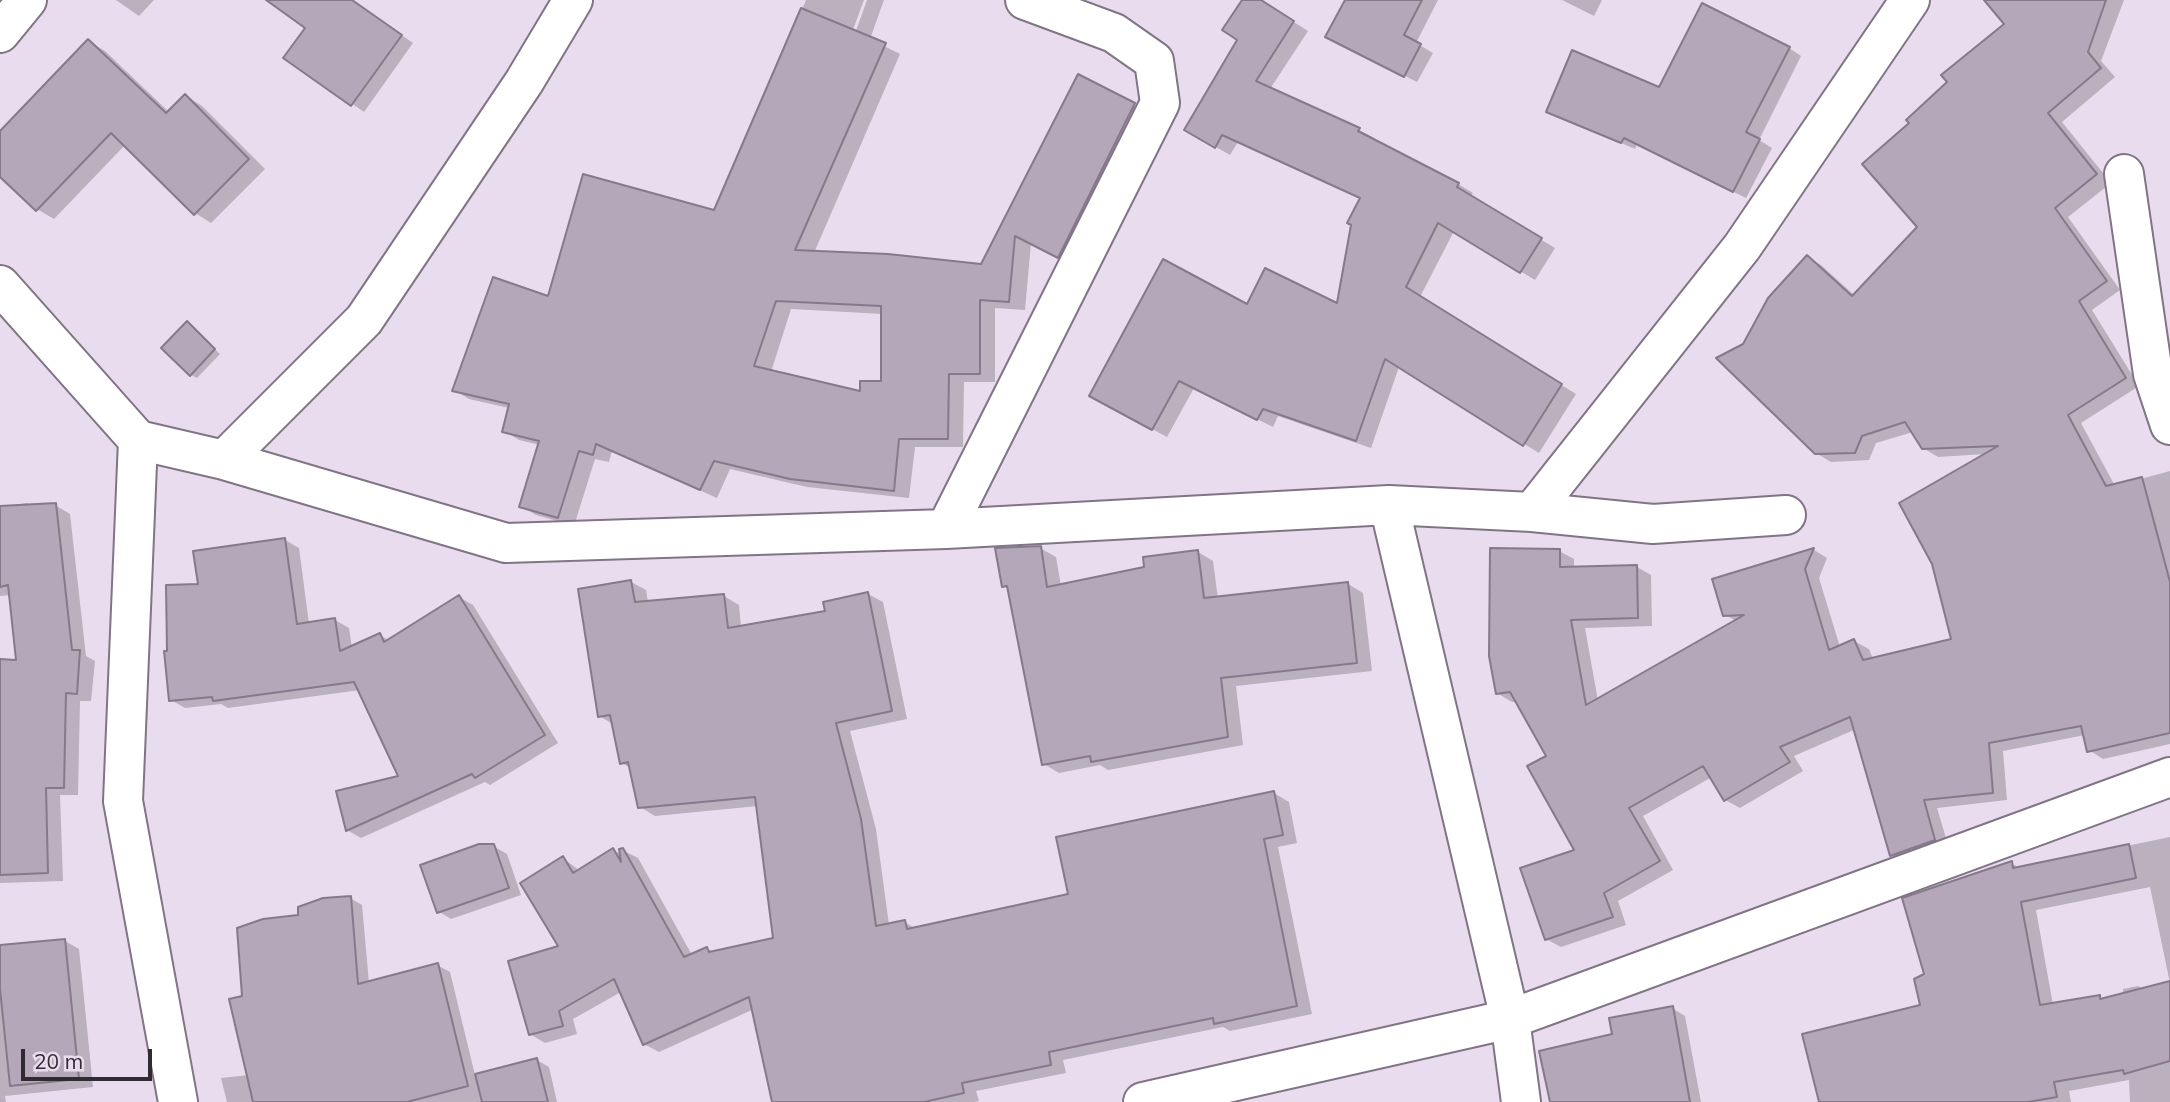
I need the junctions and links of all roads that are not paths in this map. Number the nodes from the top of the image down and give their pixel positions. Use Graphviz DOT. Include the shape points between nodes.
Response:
graph roads {
  1 [pos="27,0"];
  2 [pos="573,0"];
  3 [pos="1025,0"];
  4 [pos="1910,0"];
  5 [pos="0,33"];
  6 [pos="2124,174"];
  7 [pos="0,285"];
  8 [pos="2170,425"];
  9 [pos="138,440"];
  10 [pos="224,460"];
  11 [pos="1389,505"];
  12 [pos="1532,512"];
  13 [pos="1786,514"];
  14 [pos="946,529"];
  15 [pos="2170,777"];
  16 [pos="1510,1020"];
  17 [pos="178,1102"];
  18 [pos="1143,1102"];
  19 [pos="1521,1102"];
  1 -- 5 [label="street"];
  2 -- 10 [label="street" via="524,82 364,320"];
  3 -- 14 [label="street" via="1114,33 1154,61 1160,103"];
  4 -- 12 [label="street" via="1742,247"];
  6 -- 8 [label="street" via="2153,374"];
  7 -- 9 [label="street"];
  9 -- 10 [label="street"];
  9 -- 17 [label="street" via="123,801"];
  10 -- 14 [label="street" via="506,543"];
  11 -- 12 [label="street"];
  11 -- 14 [label="street"];
  11 -- 16 [label="street"];
  12 -- 13 [label="street" via="1653,524"];
  15 -- 16 [label="street"];
  16 -- 18 [label="street"];
  16 -- 19 [label="street"];
}
